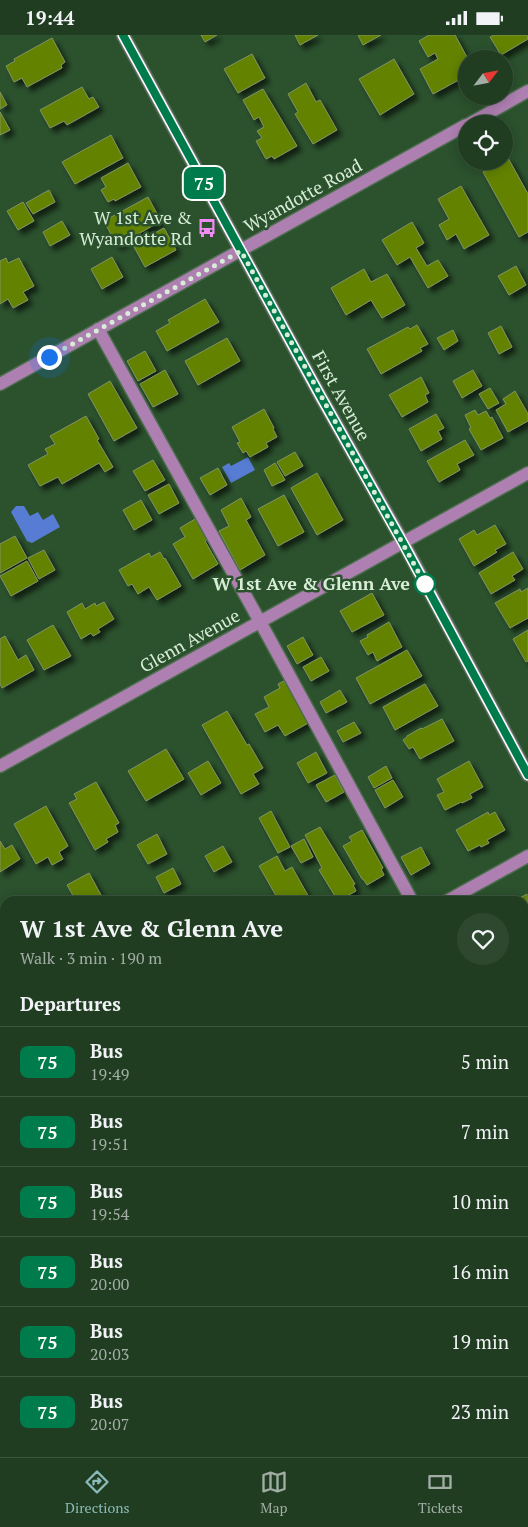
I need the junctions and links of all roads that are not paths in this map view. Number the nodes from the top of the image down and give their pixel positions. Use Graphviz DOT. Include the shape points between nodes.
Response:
graph roads {
  1 [pos="123,35"];
  2 [pos="528,91"];
  3 [pos="486,115"];
  4 [pos="458,131"];
  5 [pos="241,251"];
  6 [pos="98,329"];
  7 [pos="0,384"];
  8 [pos="528,473"];
  9 [pos="403,543"];
  10 [pos="260,622"];
  11 [pos="0,766"];
  12 [pos="528,775"];
  13 [pos="528,855"];
  14 [pos="409,896"];
  15 [pos="455,896"];
  1 -- 5 [label="street, First Avenue"];
  2 -- 3 [label="street, Wyandotte Road"];
  4 -- 5 [label="street, Wyandotte Road"];
  5 -- 6 [label="street, Wyandotte Road"];
  5 -- 9 [label="street, First Avenue"];
  6 -- 7 [label="street, Wyandotte Road"];
  6 -- 10 [label="street"];
  8 -- 9 [label="street, Glenn Avenue"];
  9 -- 10 [label="street, Glenn Avenue"];
  9 -- 12 [label="street, First Avenue"];
  10 -- 11 [label="street, Glenn Avenue"];
  10 -- 14 [label="street"];
  13 -- 15 [label="street"];
}
